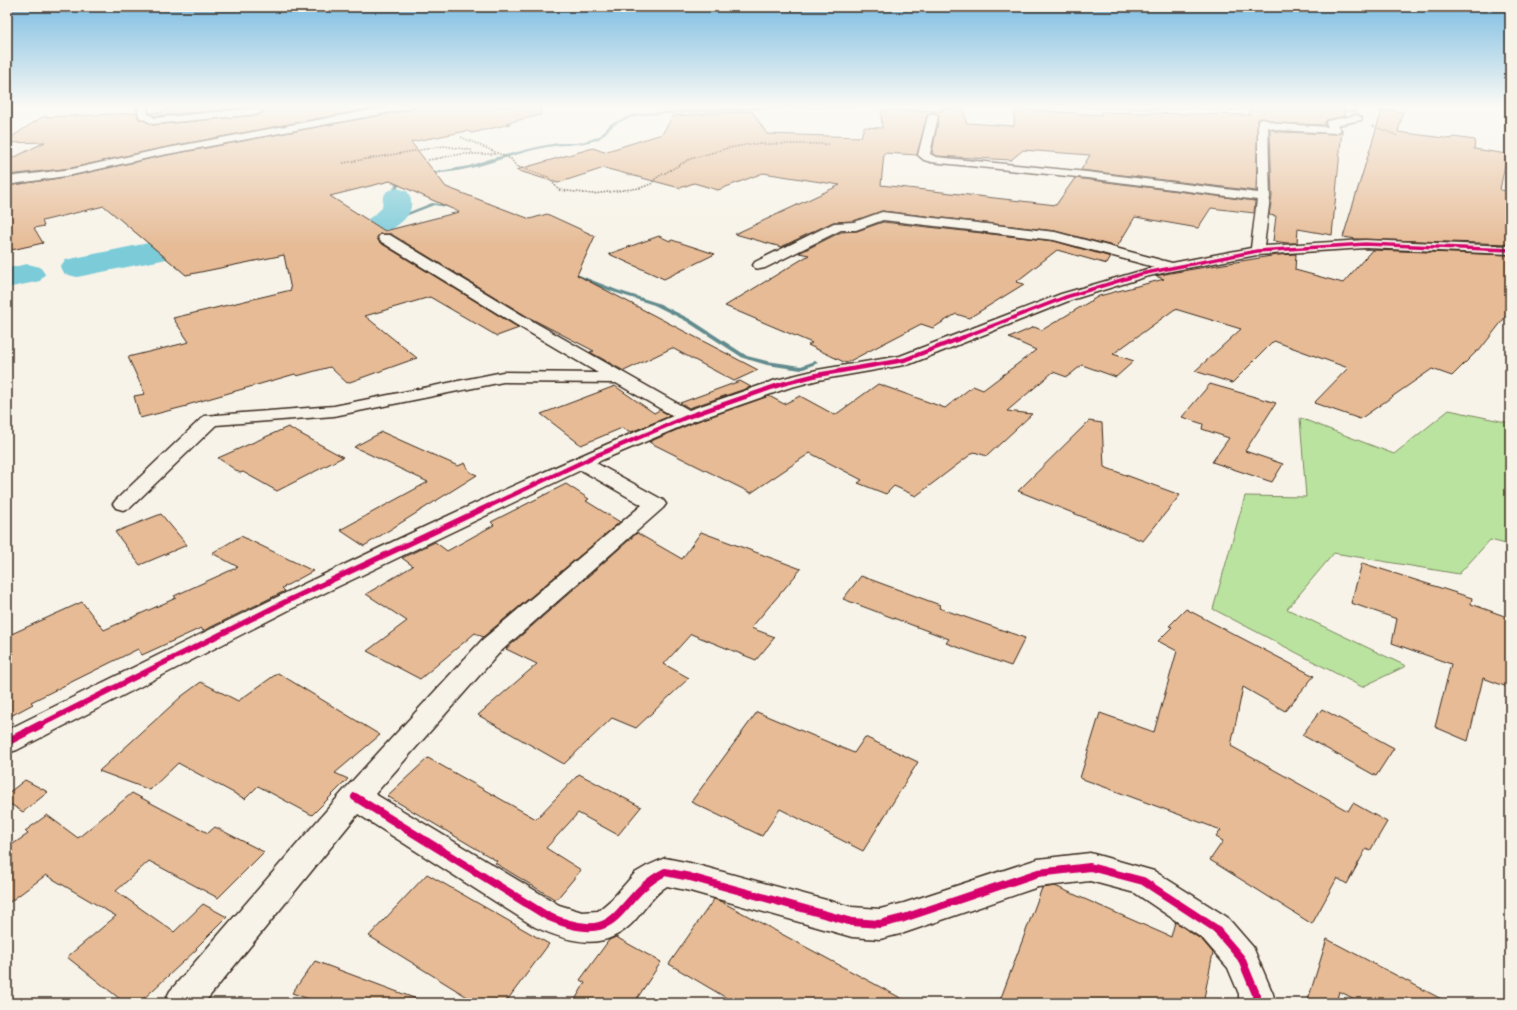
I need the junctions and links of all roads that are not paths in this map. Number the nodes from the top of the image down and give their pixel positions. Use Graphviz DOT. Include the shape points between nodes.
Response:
graph roads {
  1 [pos="157,153"];
  2 [pos="924,153"];
  3 [pos="1263,153"];
  4 [pos="7,181"];
  5 [pos="1264,197"];
  6 [pos="385,238"];
  7 [pos="1510,250"];
  8 [pos="1257,251"];
  9 [pos="760,265"];
  10 [pos="1171,267"];
  11 [pos="619,378"];
  12 [pos="686,417"];
  13 [pos="582,463"];
  14 [pos="123,504"];
  15 [pos="7,742"];
  16 [pos="355,797"];
  17 [pos="182,1003"];
  18 [pos="1257,1003"];
  1 -- 4 [label="street" via="72,172"];
  2 -- 5 [label="street" via="935,160 1087,175"];
  3 -- 5 [label="street"];
  5 -- 8 [label="street"];
  6 -- 11 [label="street"];
  7 -- 8 [label="street" via="1365,244"];
  8 -- 10 [label="street"];
  9 -- 10 [label="street" via="839,226 856,226 882,216 891,216 1055,236"];
  10 -- 12 [label="street" via="1066,297 904,360 803,379"];
  11 -- 12 [label="street"];
  11 -- 14 [label="street" via="504,377 334,411 212,420"];
  12 -- 13 [label="street"];
  13 -- 15 [label="street" via="283,602"];
  13 -- 16 [label="street" via="656,504 491,646"];
  16 -- 17 [label="street"];
  16 -- 18 [label="street" via="566,925 589,927 614,920 648,882 665,872 852,922 880,924 1038,873 1090,867 1143,881 1215,928 1241,958 1256,994"];
}
